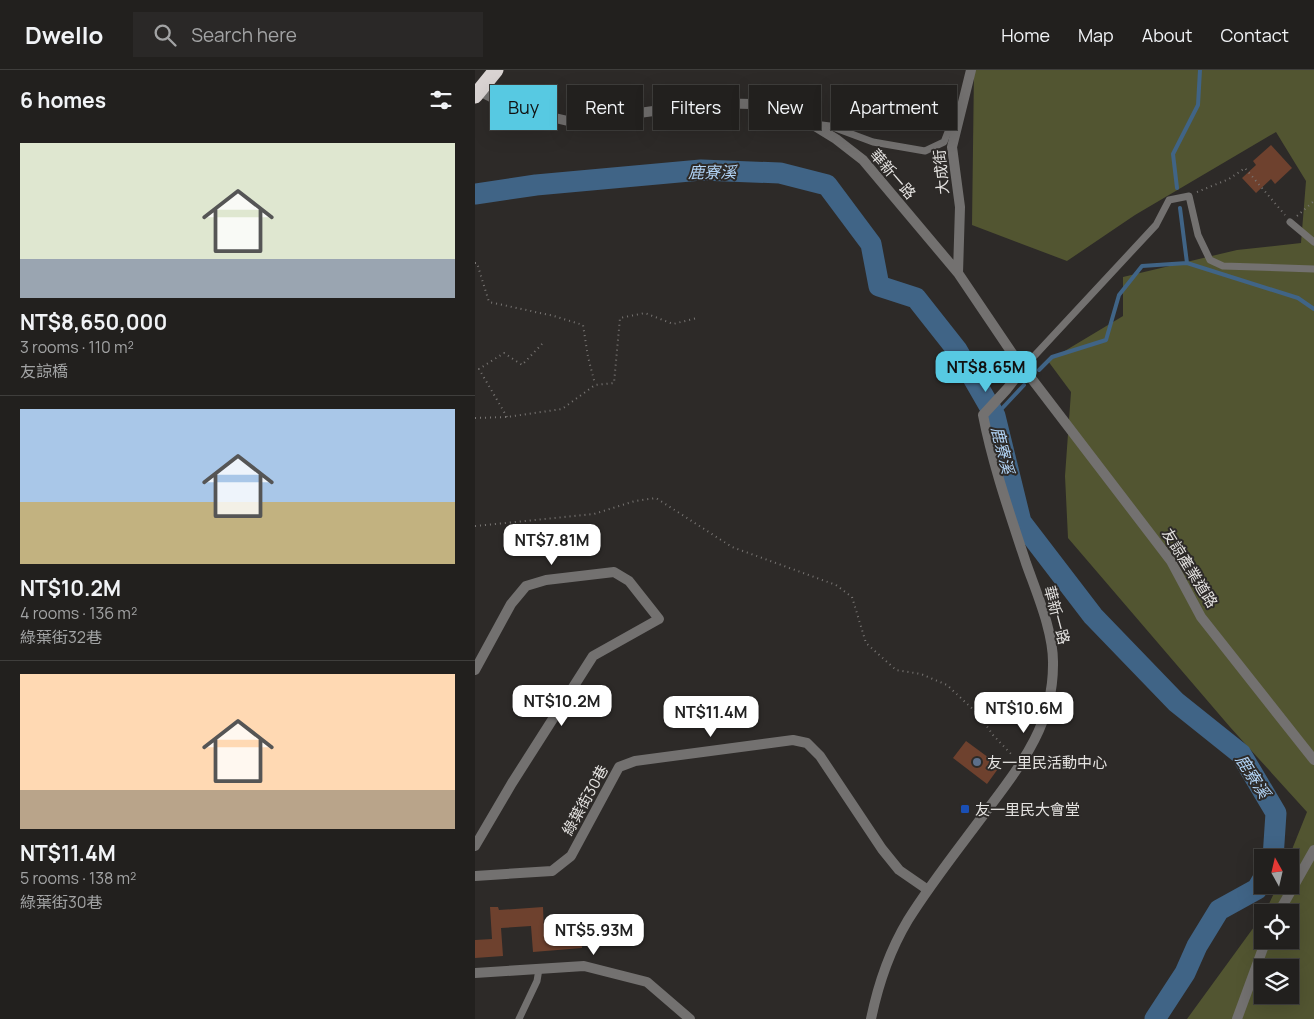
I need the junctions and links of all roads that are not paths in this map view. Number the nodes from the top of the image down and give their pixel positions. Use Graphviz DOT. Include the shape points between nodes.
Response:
graph roads {
  1 [pos="496,70"];
  2 [pos="971,70"];
  3 [pos="968,83"];
  4 [pos="475,90"];
  5 [pos="475,96"];
  6 [pos="749,104"];
  7 [pos="821,125"];
  8 [pos="821,130"];
  9 [pos="1290,222"];
  10 [pos="1314,242"];
  11 [pos="1314,269"];
  12 [pos="958,273"];
  13 [pos="1024,367"];
  14 [pos="475,670"];
  15 [pos="1314,760"];
  16 [pos="475,846"];
  17 [pos="1314,850"];
  18 [pos="475,876"];
  19 [pos="928,890"];
  20 [pos="1284,904"];
  21 [pos="1263,949"];
  22 [pos="539,969"];
  23 [pos="475,973"];
  24 [pos="519,1019"];
  25 [pos="690,1019"];
  26 [pos="871,1019"];
  27 [pos="1237,1019"];
  1 -- 5 [label="highway, bridge"];
  2 -- 3 [label="street, 大成街"];
  3 -- 7 [label="lane" via="944,142 925,151 873,142"];
  3 -- 12 [label="street, 大成街" via="952,147 960,207"];
  4 -- 6 [label="street, 華新一路" via="542,115 568,120 711,103"];
  8 -- 12 [label="street, 華新一路" via="863,160"];
  9 -- 10 [label="lane"];
  11 -- 13 [label="lane" via="1223,266 1210,260 1197,235 1189,196 1169,200 1156,225"];
  12 -- 13 [label="street, 華新一路"];
  13 -- 15 [label="street, 友諒產業道路" via="1171,561 1201,617"];
  13 -- 19 [label="street, 華新一路" via="983,415 990,450 1049,633 1054,664 1050,701 1033,745"];
  14 -- 16 [label="street" via="511,604 526,586 546,580 614,572 629,581 659,619 593,656"];
  17 -- 20 [label="street"];
  18 -- 19 [label="street, 綠葉街30巷" via="552,872 571,856 619,768 627,764 793,740 807,743 820,756 882,849 899,870"];
  19 -- 26 [label="street, 華新一路" via="895,944"];
  21 -- 27 [label="street"];
  22 -- 23 [label="street"];
  22 -- 24 [label="lane" via="537,981"];
  22 -- 25 [label="street" via="584,966 647,982"];
}
